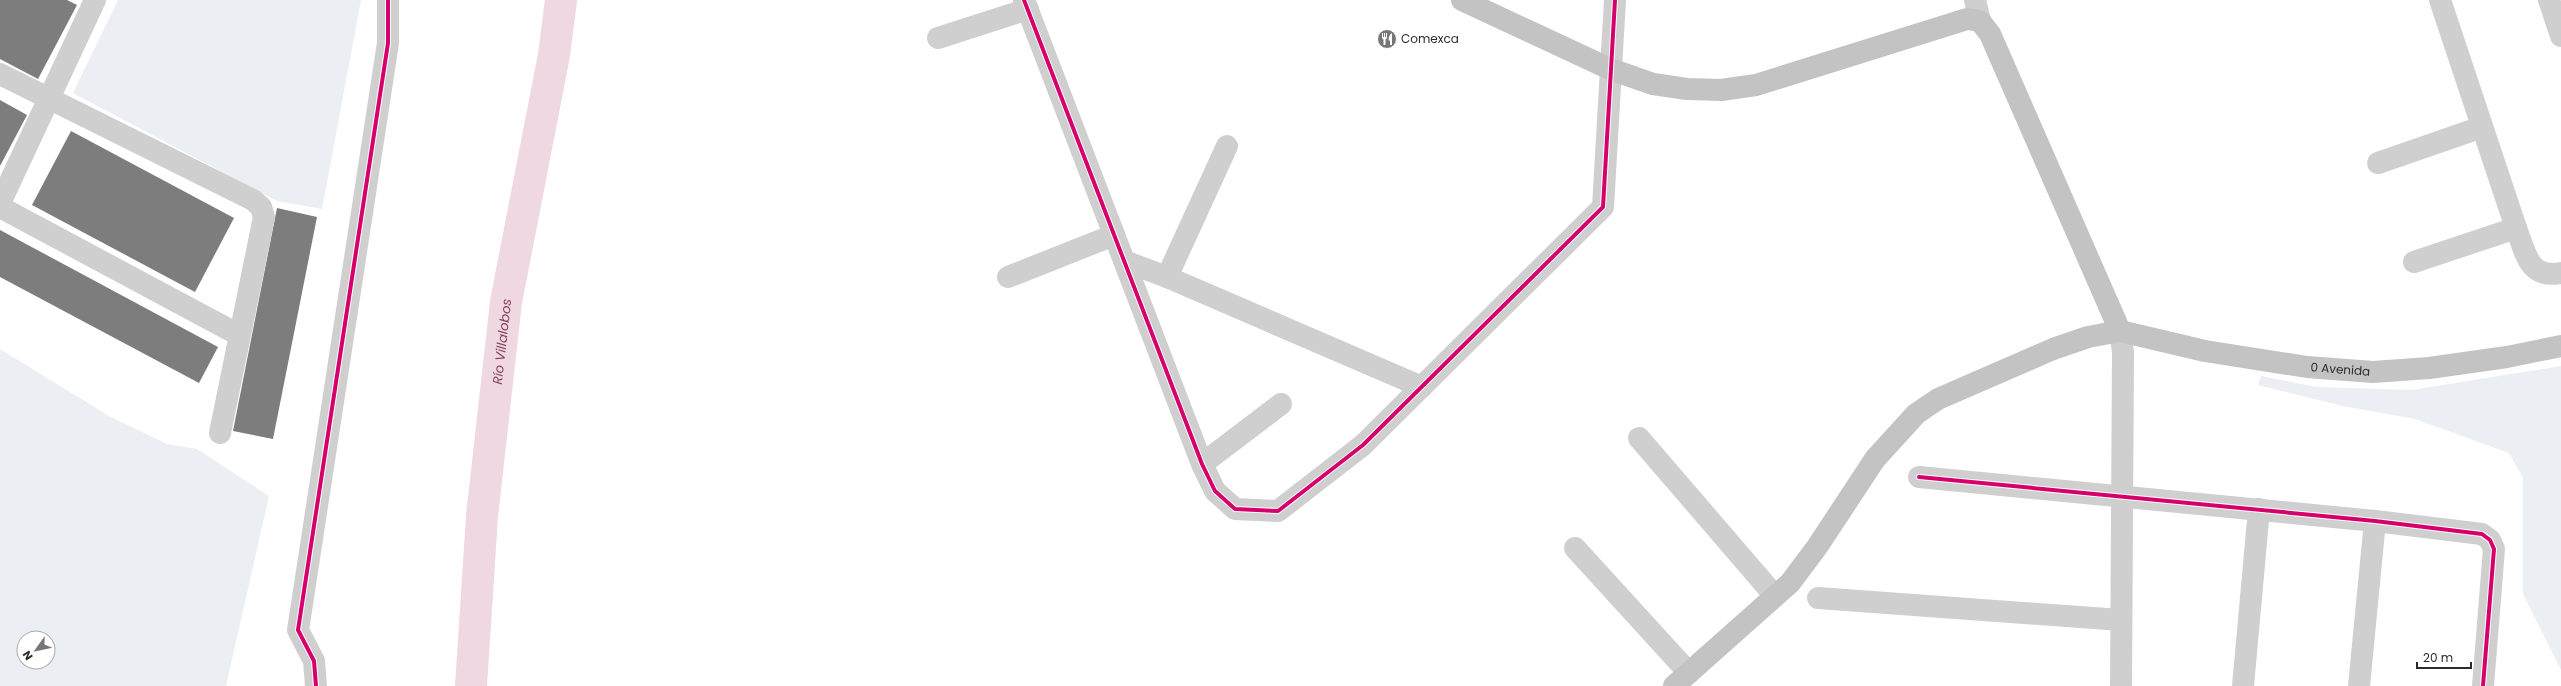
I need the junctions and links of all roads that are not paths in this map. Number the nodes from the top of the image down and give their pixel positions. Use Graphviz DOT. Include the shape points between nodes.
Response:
graph roads {
  1 [pos="95,0"];
  2 [pos="388,0"];
  3 [pos="1462,0"];
  4 [pos="1616,0"];
  5 [pos="1975,0"];
  6 [pos="2440,0"];
  7 [pos="2549,0"];
  8 [pos="1026,4"];
  9 [pos="1980,21"];
  10 [pos="2561,36"];
  11 [pos="938,38"];
  12 [pos="1610,69"];
  13 [pos="0,74"];
  14 [pos="50,99"];
  15 [pos="2482,127"];
  16 [pos="1227,146"];
  17 [pos="2378,163"];
  18 [pos="0,203"];
  19 [pos="0,207"];
  20 [pos="2516,228"];
  21 [pos="1114,236"];
  22 [pos="1124,261"];
  23 [pos="2414,262"];
  24 [pos="2561,273"];
  25 [pos="1008,277"];
  26 [pos="1167,277"];
  27 [pos="2120,331"];
  28 [pos="239,335"];
  29 [pos="2561,346"];
  30 [pos="1422,387"];
  31 [pos="1281,404"];
  32 [pos="220,434"];
  33 [pos="1639,438"];
  34 [pos="1202,464"];
  35 [pos="1919,477"];
  36 [pos="2122,495"];
  37 [pos="2259,509"];
  38 [pos="2375,521"];
  39 [pos="1575,548"];
  40 [pos="1775,596"];
  41 [pos="1818,598"];
  42 [pos="2121,620"];
  43 [pos="1681,680"];
  44 [pos="316,686"];
  45 [pos="2121,686"];
  46 [pos="2243,686"];
  47 [pos="2359,686"];
  48 [pos="2483,686"];
  1 -- 14 [label="street"];
  2 -- 44 [label="street" via="388,43 298,630 314,661"];
  3 -- 12 [label="main road"];
  4 -- 12 [label="street"];
  5 -- 9 [label="street"];
  6 -- 15 [label="street"];
  7 -- 10 [label="street"];
  8 -- 11 [label="street"];
  8 -- 21 [label="street"];
  9 -- 12 [label="main road" via="1967,19 1756,85 1721,90 1653,84"];
  9 -- 27 [label="main road" via="1990,34"];
  12 -- 30 [label="street" via="1603,207"];
  13 -- 14 [label="street"];
  14 -- 18 [label="street"];
  14 -- 28 [label="street" via="253,200 261,207 264,217"];
  15 -- 17 [label="street"];
  15 -- 20 [label="street"];
  16 -- 26 [label="street"];
  19 -- 28 [label="street"];
  20 -- 23 [label="street"];
  20 -- 24 [label="street" via="2530,264 2538,272 2549,275"];
  21 -- 22 [label="street"];
  21 -- 25 [label="street"];
  22 -- 26 [label="street"];
  22 -- 34 [label="street"];
  26 -- 30 [label="street"];
  27 -- 29 [label="main road, 0 Avenida" via="2205,351 2307,367 2373,372 2429,368"];
  27 -- 36 [label="street" via="2123,352"];
  27 -- 40 [label="main road" via="2088,337 2053,348 1938,399 1916,414 1875,459 1790,583"];
  28 -- 32 [label="street"];
  30 -- 34 [label="street" via="1363,445 1278,511 1235,509 1215,491"];
  31 -- 34 [label="street"];
  33 -- 40 [label="street"];
  35 -- 36 [label="street"];
  36 -- 37 [label="street"];
  36 -- 42 [label="street"];
  37 -- 38 [label="street"];
  37 -- 46 [label="street"];
  38 -- 47 [label="street"];
  38 -- 48 [label="street" via="2482,534 2490,540 2494,549"];
  39 -- 43 [label="street"];
  40 -- 43 [label="main road"];
  41 -- 42 [label="street"];
  42 -- 45 [label="street"];
}
